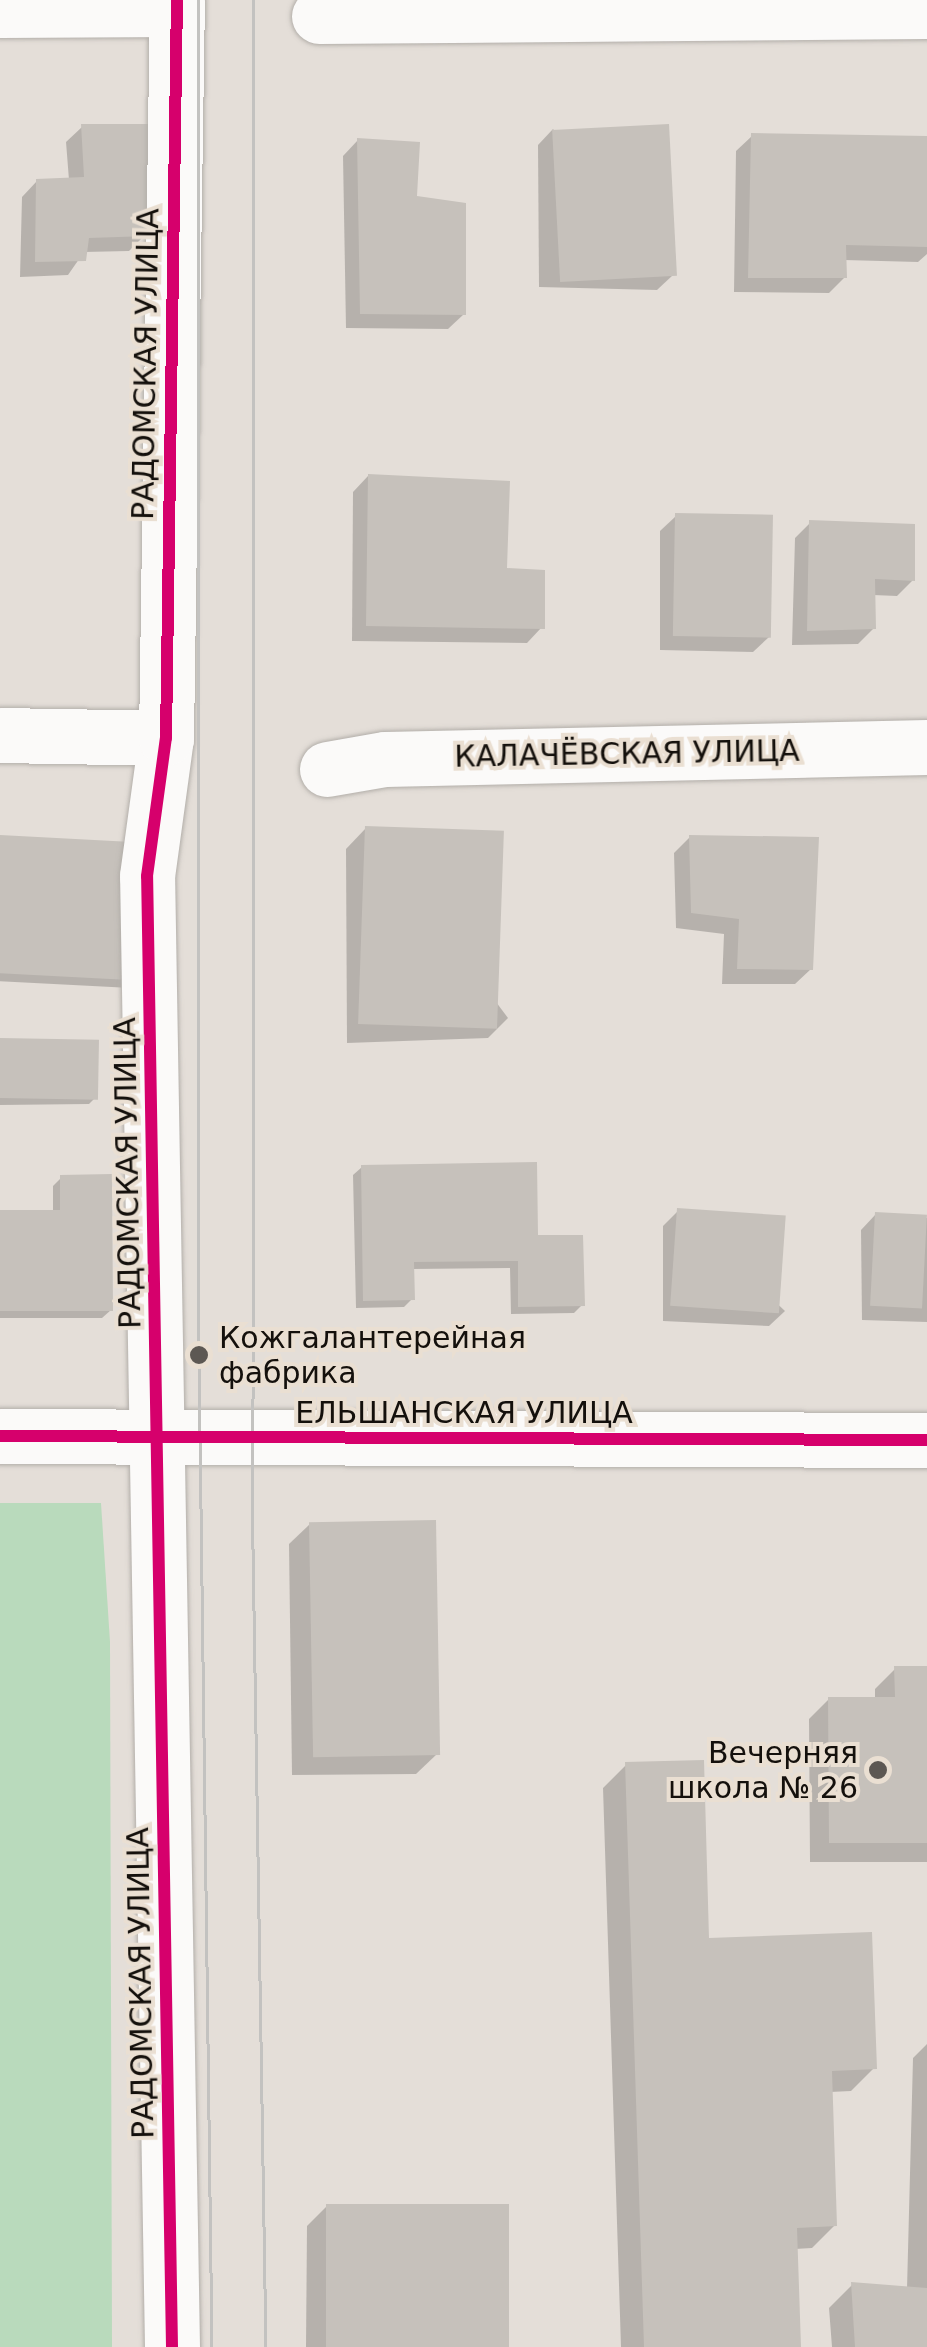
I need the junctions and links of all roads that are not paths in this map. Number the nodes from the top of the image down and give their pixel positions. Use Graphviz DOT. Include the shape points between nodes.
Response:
graph roads {
  1 [pos="177,5"];
  2 [pos="0,10"];
  3 [pos="927,10"];
  4 [pos="318,16"];
  5 [pos="0,735"];
  6 [pos="166,738"];
  7 [pos="927,747"];
  8 [pos="328,769"];
  9 [pos="0,1436"];
  10 [pos="158,1436"];
  11 [pos="927,1440"];
  12 [pos="172,2347"];
  1 -- 2 [label="street"];
  1 -- 6 [label="street, РАДОМСКАЯ УЛИЦА"];
  3 -- 4 [label="street"];
  5 -- 6 [label="street"];
  6 -- 10 [label="street, РАДОМСКАЯ УЛИЦА" via="147,876"];
  7 -- 8 [label="street, КАЛАЧЁВСКАЯ УЛИЦА" via="384,758"];
  9 -- 10 [label="street, ЕЛЬШАНСКАЯ УЛИЦА"];
  10 -- 11 [label="street, ЕЛЬШАНСКАЯ УЛИЦА"];
  10 -- 12 [label="street, РАДОМСКАЯ УЛИЦА"];
}
